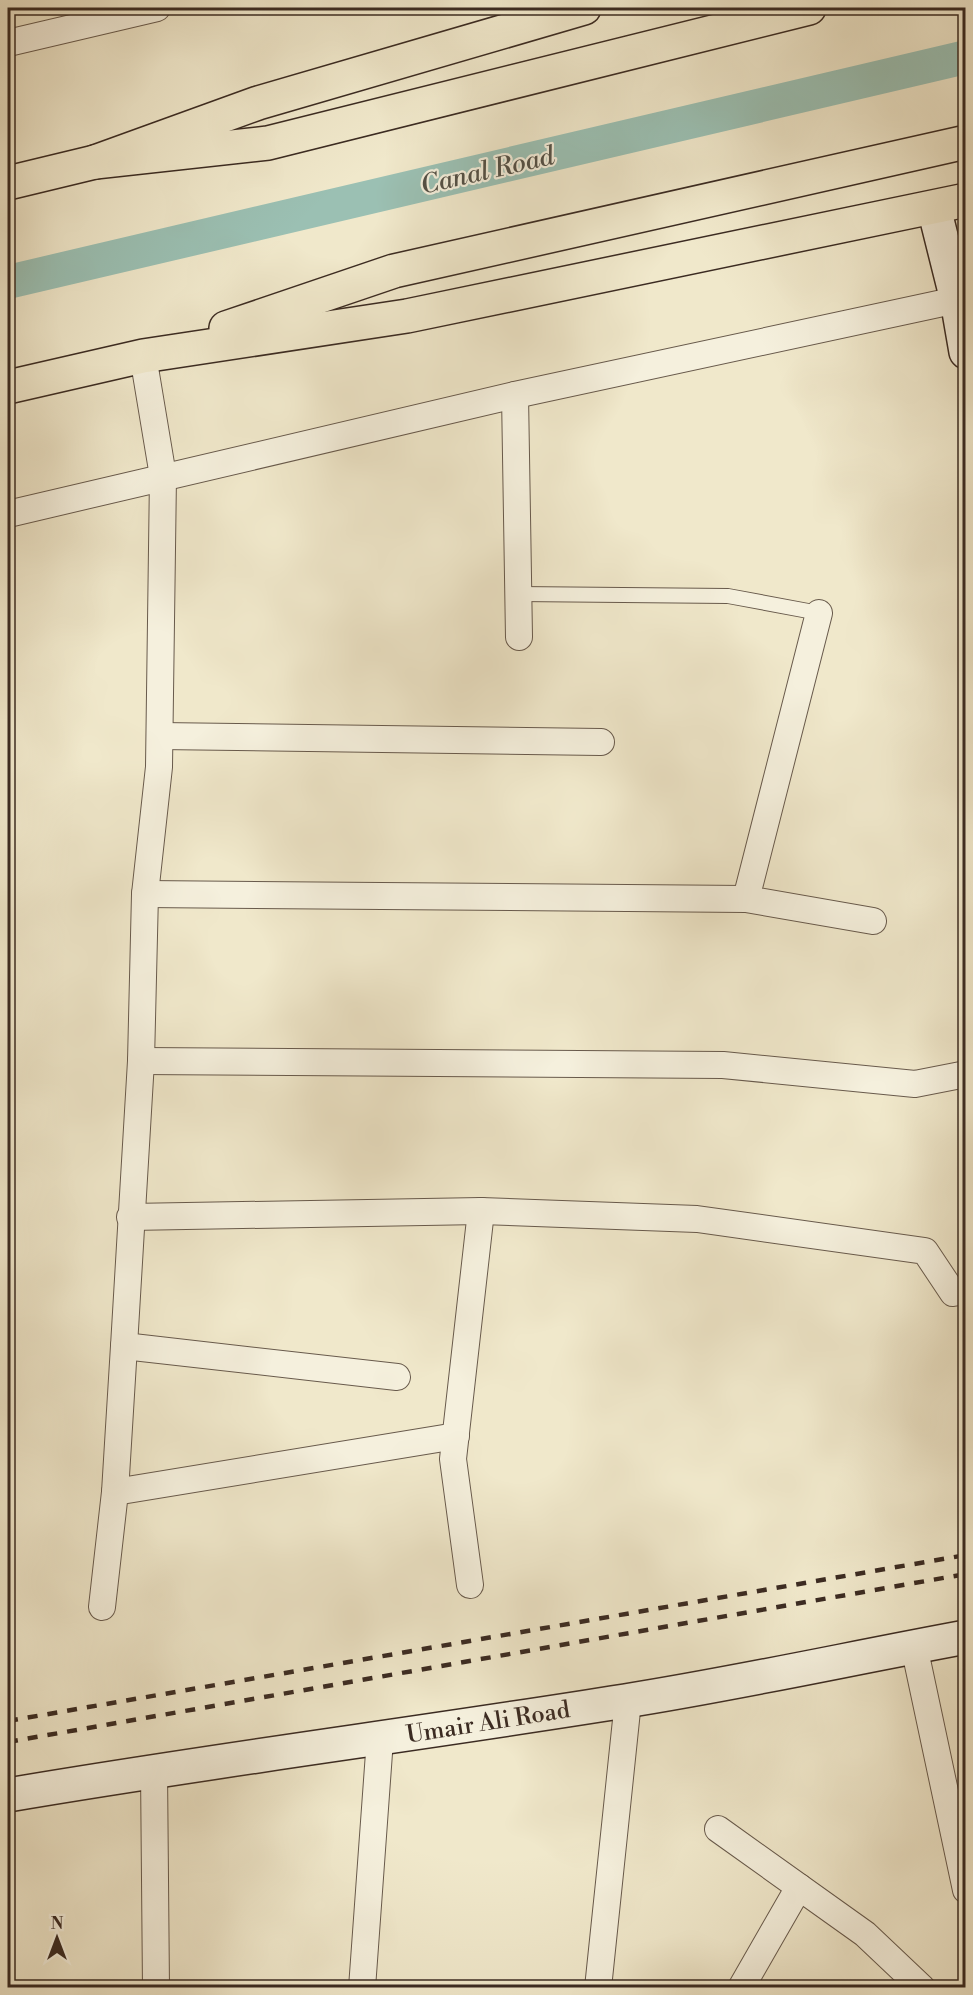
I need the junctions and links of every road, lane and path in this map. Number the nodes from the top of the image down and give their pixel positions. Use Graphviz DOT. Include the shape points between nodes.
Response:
graph roads {
  1 [pos="157,8"];
  2 [pos="584,8"];
  3 [pos="809,8"];
  4 [pos="8,43"];
  5 [pos="966,142"];
  6 [pos="95,162"];
  7 [pos="8,183"];
  8 [pos="966,200"];
  9 [pos="934,208"];
  10 [pos="961,299"];
  11 [pos="966,352"];
  12 [pos="143,356"];
  13 [pos="8,387"];
  14 [pos="515,394"];
  15 [pos="163,476"];
  16 [pos="8,514"];
  17 [pos="518,594"];
  18 [pos="819,613"];
  19 [pos="519,637"];
  20 [pos="160,736"];
  21 [pos="601,742"];
  22 [pos="145,894"];
  23 [pos="746,899"];
  24 [pos="873,921"];
  25 [pos="141,1061"];
  26 [pos="966,1074"];
  27 [pos="481,1211"];
  28 [pos="130,1217"];
  29 [pos="966,1291"];
  30 [pos="124,1346"];
  31 [pos="397,1377"];
  32 [pos="456,1436"];
  33 [pos="115,1492"];
  34 [pos="470,1584"];
  35 [pos="102,1607"];
  36 [pos="966,1637"];
  37 [pos="914,1646"];
  38 [pos="628,1701"];
  39 [pos="380,1739"];
  40 [pos="154,1770"];
  41 [pos="8,1795"];
  42 [pos="718,1829"];
  43 [pos="800,1887"];
  44 [pos="966,1890"];
  45 [pos="362,1987"];
  46 [pos="156,1988"];
  47 [pos="367,1988"];
  48 [pos="598,1988"];
  49 [pos="741,1988"];
  50 [pos="922,1988"];
  1 -- 4 [label="street"];
  2 -- 6 [label="highway" via="258,103"];
  3 -- 6 [label="highway" via="268,144"];
  5 -- 12 [label="highway" via="394,271"];
  6 -- 7 [label="highway"];
  8 -- 9 [label="highway"];
  9 -- 10 [label="street"];
  9 -- 12 [label="highway" via="407,316"];
  10 -- 11 [label="street"];
  10 -- 14 [label="street"];
  12 -- 13 [label="highway"];
  12 -- 15 [label="street"];
  14 -- 15 [label="street"];
  14 -- 17 [label="street"];
  15 -- 16 [label="street"];
  15 -- 20 [label="street"];
  17 -- 18 [label="lane" via="728,597"];
  17 -- 19 [label="street"];
  18 -- 23 [label="street"];
  20 -- 21 [label="street"];
  20 -- 22 [label="street"];
  22 -- 23 [label="street"];
  22 -- 25 [label="street"];
  23 -- 24 [label="street"];
  25 -- 26 [label="street" via="723,1065 915,1084"];
  25 -- 28 [label="street"];
  27 -- 28 [label="street"];
  27 -- 29 [label="street" via="697,1219 925,1251 953,1293"];
  27 -- 32 [label="street"];
  28 -- 30 [label="street"];
  30 -- 31 [label="street"];
  30 -- 33 [label="street"];
  32 -- 33 [label="street"];
  32 -- 34 [label="street" via="453,1459"];
  33 -- 35 [label="street"];
  36 -- 37 [label="street, Umair Ali Road"];
  37 -- 38 [label="street, Umair Ali Road"];
  37 -- 44 [label="street"];
  38 -- 39 [label="street, Umair Ali Road"];
  38 -- 48 [label="street"];
  39 -- 40 [label="street, Umair Ali Road"];
  39 -- 45 [label="street"];
  40 -- 41 [label="street, Umair Ali Road"];
  40 -- 46 [label="street"];
  42 -- 43 [label="street"];
  43 -- 49 [label="street"];
  43 -- 50 [label="street" via="865,1934"];
  45 -- 47 [label="street"];
}
